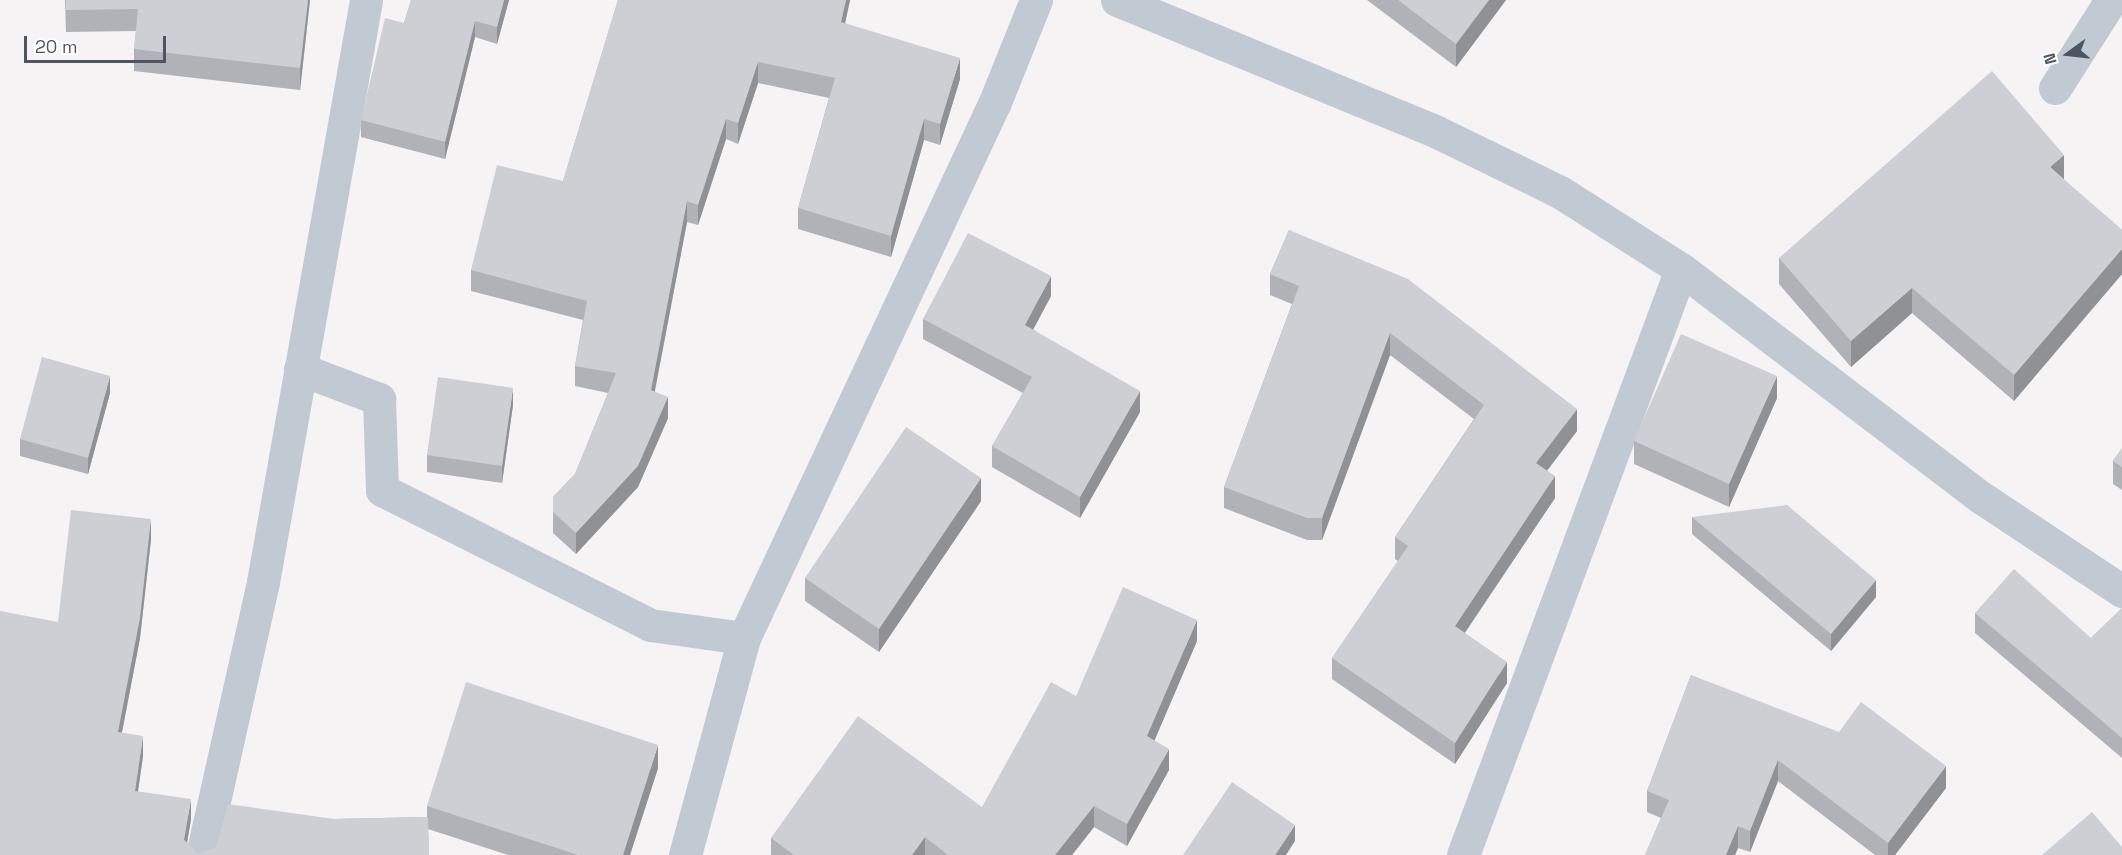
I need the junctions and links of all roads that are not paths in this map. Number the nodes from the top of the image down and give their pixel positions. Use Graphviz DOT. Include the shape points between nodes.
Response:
graph roads {
  1 [pos="366,0"];
  2 [pos="1036,0"];
  3 [pos="1117,0"];
  4 [pos="2111,0"];
  5 [pos="2055,87"];
  6 [pos="1681,269"];
  7 [pos="300,369"];
  8 [pos="2122,591"];
  9 [pos="744,638"];
  10 [pos="202,855"];
  11 [pos="684,855"];
  12 [pos="1463,855"];
  1 -- 7 [label="street"];
  2 -- 9 [label="street" via="995,102"];
  3 -- 6 [label="street" via="1437,132 1560,192"];
  4 -- 5 [label="street"];
  6 -- 8 [label="street" via="1982,498"];
  6 -- 12 [label="street"];
  7 -- 9 [label="street" via="379,399 382,490 650,625"];
  7 -- 10 [label="street" via="233,730"];
  9 -- 11 [label="street"];
}
